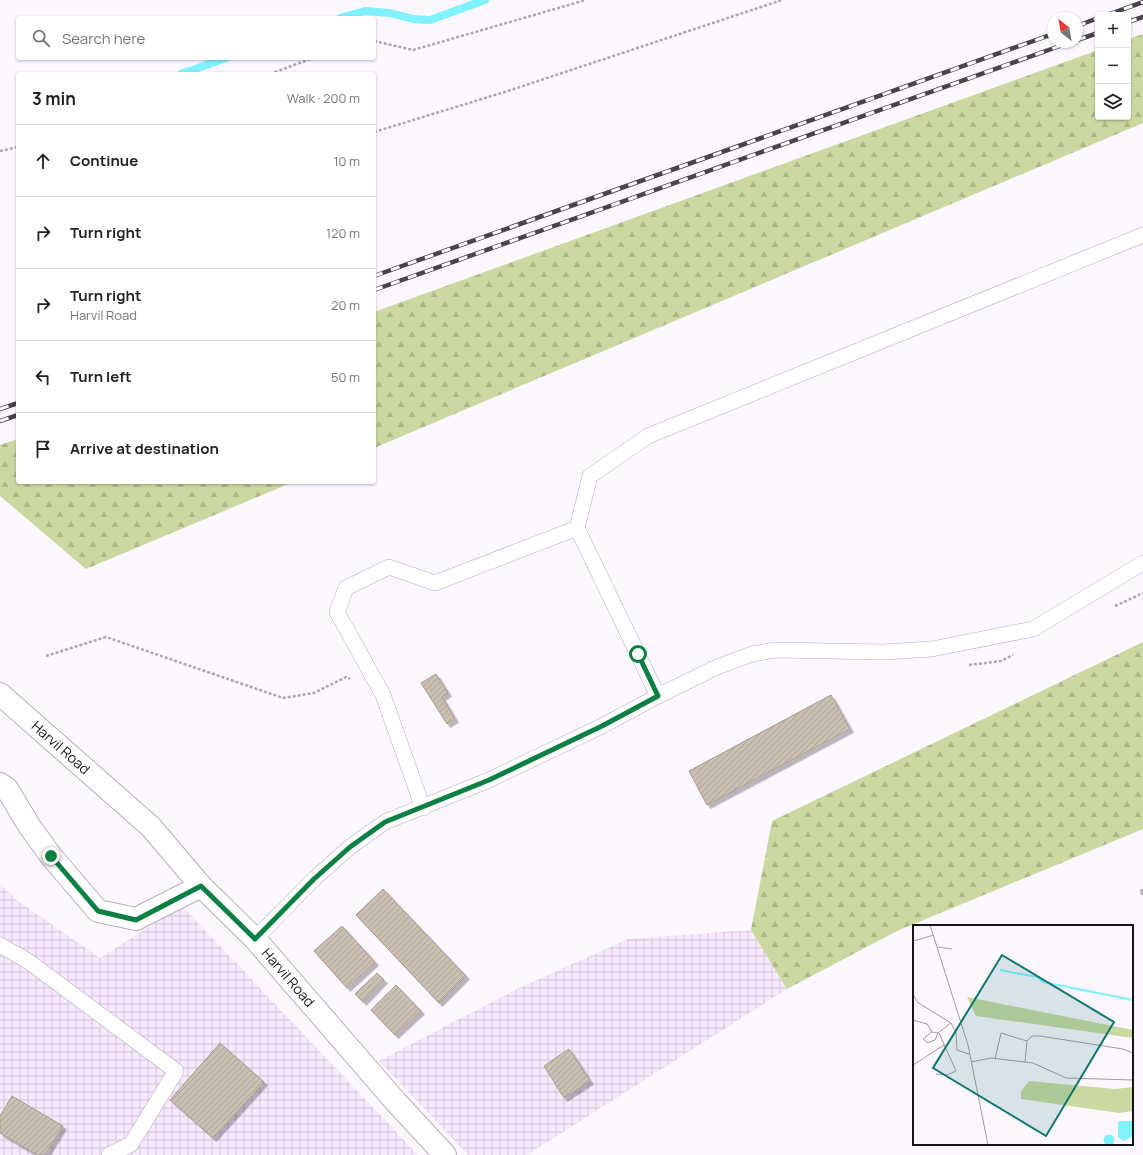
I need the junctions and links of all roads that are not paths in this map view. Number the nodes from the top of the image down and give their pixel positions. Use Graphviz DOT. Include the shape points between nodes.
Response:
graph roads {
  1 [pos="1143,235"];
  2 [pos="577,528"];
  3 [pos="1143,563"];
  4 [pos="0,694"];
  5 [pos="658,696"];
  6 [pos="0,784"];
  7 [pos="423,808"];
  8 [pos="201,886"];
  9 [pos="255,939"];
  10 [pos="0,945"];
  11 [pos="109,1155"];
  12 [pos="445,1155"];
  1 -- 2 [label="lane" via="648,436 590,476"];
  2 -- 5 [label="lane"];
  2 -- 7 [label="lane" via="435,583 390,567 346,588 337,612 383,695"];
  3 -- 5 [label="lane" via="1032,629 932,649 883,652 775,650 752,654 717,667"];
  4 -- 8 [label="street, Harvil Road" via="151,827"];
  5 -- 7 [label="lane" via="489,780"];
  6 -- 8 [label="street" via="7,789 51,856 98,911 136,920"];
  7 -- 9 [label="lane" via="385,822 350,847 314,879"];
  8 -- 9 [label="street, Harvil Road"];
  9 -- 12 [label="street, Harvil Road"];
  10 -- 11 [label="lane" via="28,961 176,1071 131,1144"];
}
